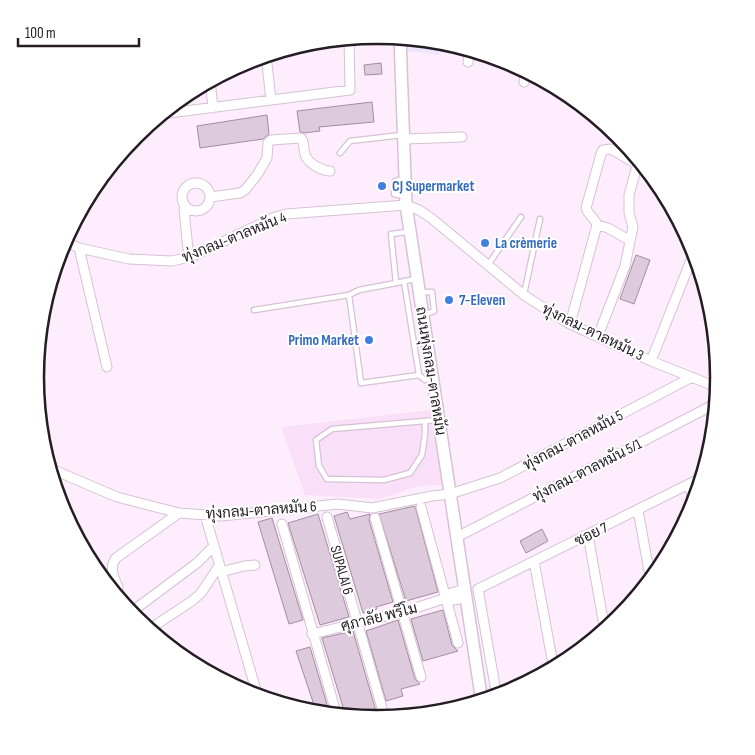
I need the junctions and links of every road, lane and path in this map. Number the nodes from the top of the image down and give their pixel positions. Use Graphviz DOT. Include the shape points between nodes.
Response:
graph roads {
  1 [pos="400,44"];
  2 [pos="349,45"];
  3 [pos="469,56"];
  4 [pos="267,62"];
  5 [pos="468,62"];
  6 [pos="525,78"];
  7 [pos="524,82"];
  8 [pos="211,88"];
  9 [pos="271,100"];
  10 [pos="213,108"];
  11 [pos="175,112"];
  12 [pos="403,137"];
  13 [pos="462,137"];
  14 [pos="340,154"];
  15 [pos="631,161"];
  16 [pos="636,167"];
  17 [pos="330,171"];
  18 [pos="210,197"];
  19 [pos="406,201"];
  20 [pos="186,206"];
  21 [pos="521,217"];
  22 [pos="540,219"];
  23 [pos="597,225"];
  24 [pos="410,232"];
  25 [pos="629,240"];
  26 [pos="72,244"];
  27 [pos="78,248"];
  28 [pos="193,256"];
  29 [pos="691,261"];
  30 [pos="488,265"];
  31 [pos="417,279"];
  32 [pos="404,281"];
  33 [pos="396,283"];
  34 [pos="349,295"];
  35 [pos="524,295"];
  36 [pos="254,310"];
  37 [pos="570,324"];
  38 [pos="425,331"];
  39 [pos="412,334"];
  40 [pos="598,336"];
  41 [pos="652,361"];
  42 [pos="107,368"];
  43 [pos="419,375"];
  44 [pos="692,377"];
  45 [pos="432,379"];
  46 [pos="711,385"];
  47 [pos="710,408"];
  48 [pos="439,420"];
  49 [pos="425,421"];
  50 [pos="57,471"];
  51 [pos="695,482"];
  52 [pos="690,484"];
  53 [pos="691,492"];
  54 [pos="450,494"];
  55 [pos="421,507"];
  56 [pos="638,510"];
  57 [pos="178,513"];
  58 [pos="205,515"];
  59 [pos="327,517"];
  60 [pos="375,518"];
  61 [pos="282,524"];
  62 [pos="588,535"];
  63 [pos="457,537"];
  64 [pos="213,547"];
  65 [pos="534,562"];
  66 [pos="256,565"];
  67 [pos="220,569"];
  68 [pos="649,571"];
  69 [pos="118,587"];
  70 [pos="465,594"];
  71 [pos="446,598"];
  72 [pos="137,608"];
  73 [pos="403,612"];
  74 [pos="357,623"];
  75 [pos="603,623"];
  76 [pos="155,626"];
  77 [pos="312,634"];
  78 [pos="458,643"];
  79 [pos="552,662"];
  80 [pos="421,677"];
  81 [pos="255,688"];
  82 [pos="496,690"];
  83 [pos="481,695"];
  84 [pos="335,708"];
  85 [pos="382,708"];
  1 -- 12 [label="street, ถนนทุ่งกลม-ตาลหมัน"];
  2 -- 9 [label="street" via="350,90"];
  3 -- 5 [label="street"];
  4 -- 9 [label="street"];
  6 -- 7 [label="street"];
  8 -- 10 [label="street"];
  9 -- 10 [label="street"];
  10 -- 11 [label="street"];
  12 -- 13 [label="street"];
  12 -- 14 [label="lane" via="350,141"];
  12 -- 19 [label="street, ถนนทุ่งกลม-ตาลหมัน"];
  15 -- 23 [label="street" via="611,149 603,150 586,208"];
  16 -- 25 [label="street" via="629,195 633,227"];
  17 -- 18 [label="street" via="308,161 301,138 271,140 267,158 244,190"];
  18 -- 20 [label="street" via="202,210 190,210"];
  18 -- 20 [label="street" via="201,184 191,184 182,197"];
  19 -- 24 [label="street, ถนนทุ่งกลม-ตาลหมัน"];
  19 -- 28 [label="street, ทุ่งกลม-ตาลหมัน 4" via="286,214"];
  19 -- 30 [label="street, ทุ่งกลม-ตาลหมัน 3"];
  20 -- 28 [label="street" via="188,249"];
  21 -- 30 [label="lane"];
  22 -- 35 [label="lane"];
  23 -- 25 [label="street"];
  23 -- 37 [label="street"];
  24 -- 31 [label="street, ถนนทุ่งกลม-ตาลหมัน"];
  24 -- 33 [label="lane" via="391,234"];
  25 -- 40 [label="street" via="621,279"];
  26 -- 27 [label="street, ทุ่งกลม-ตาลหมัน 4"];
  27 -- 28 [label="street, ทุ่งกลม-ตาลหมัน 4" via="129,259 159,261"];
  27 -- 42 [label="street"];
  29 -- 41 [label="street"];
  30 -- 35 [label="street, ทุ่งกลม-ตาลหมัน 3"];
  31 -- 32 [label="lane"];
  31 -- 38 [label="street, ถนนทุ่งกลม-ตาลหมัน"];
  32 -- 33 [label="lane"];
  32 -- 39 [label="lane"];
  33 -- 34 [label="lane"];
  34 -- 36 [label="lane"];
  34 -- 43 [label="lane" via="361,383"];
  35 -- 37 [label="street, ทุ่งกลม-ตาลหมัน 3"];
  37 -- 40 [label="street, ทุ่งกลม-ตาลหมัน 3"];
  38 -- 39 [label="lane"];
  38 -- 45 [label="street, ถนนทุ่งกลม-ตาลหมัน"];
  39 -- 43 [label="lane"];
  40 -- 41 [label="street, ทุ่งกลม-ตาลหมัน 3"];
  41 -- 44 [label="street, ทุ่งกลม-ตาลหมัน 3"];
  43 -- 45 [label="lane" via="425,380"];
  44 -- 46 [label="street, ทุ่งกลม-ตาลหมัน 3"];
  44 -- 54 [label="street, ทุ่งกลม-ตาลหมัน 5" via="500,478"];
  45 -- 48 [label="street, ถนนทุ่งกลม-ตาลหมัน"];
  47 -- 63 [label="street, ทุ่งกลม-ตาลหมัน 5/1"];
  48 -- 49 [label="lane"];
  48 -- 54 [label="street, ถนนทุ่งกลม-ตาลหมัน"];
  49 -- 49 [label="lane" via="332,429 316,440 319,466 327,479 384,480 410,473 422,455"];
  50 -- 57 [label="street, ทุ่งกลม-ตาลหมัน 6" via="117,497"];
  51 -- 52 [label="street, ซอย 7"];
  52 -- 53 [label="street"];
  52 -- 56 [label="street, ซอย 7"];
  54 -- 58 [label="street, ทุ่งกลม-ตาลหมัน 6" via="372,508 338,504"];
  54 -- 63 [label="street, ถนนทุ่งกลม-ตาลหมัน"];
  55 -- 71 [label="street"];
  56 -- 62 [label="street, ซอย 7"];
  56 -- 68 [label="street"];
  57 -- 58 [label="street, ทุ่งกลม-ตาลหมัน 6"];
  57 -- 69 [label="street" via="116,558 112,574"];
  58 -- 64 [label="street"];
  59 -- 74 [label="street, SUPALAI 6"];
  60 -- 73 [label="street"];
  61 -- 77 [label="street"];
  62 -- 65 [label="street, ซอย 7"];
  62 -- 75 [label="street"];
  63 -- 70 [label="street, ถนนทุ่งกลม-ตาลหมัน"];
  64 -- 67 [label="street"];
  64 -- 72 [label="street" via="197,563"];
  65 -- 79 [label="street"];
  65 -- 82 [label="street, ซอย 7" via="478,590"];
  66 -- 67 [label="street"];
  67 -- 76 [label="street" via="192,601"];
  67 -- 81 [label="street"];
  70 -- 71 [label="street, ศุภาลัย พรีโม" via="453,600"];
  70 -- 83 [label="street, ถนนทุ่งกลม-ตาลหมัน"];
  71 -- 73 [label="street, ศุภาลัย พรีโม"];
  71 -- 78 [label="street"];
  73 -- 74 [label="street, ศุภาลัย พรีโม"];
  73 -- 80 [label="street"];
  74 -- 77 [label="street, ศุภาลัย พรีโม"];
  74 -- 85 [label="street, SUPALAI 6"];
  77 -- 84 [label="street"];
}
